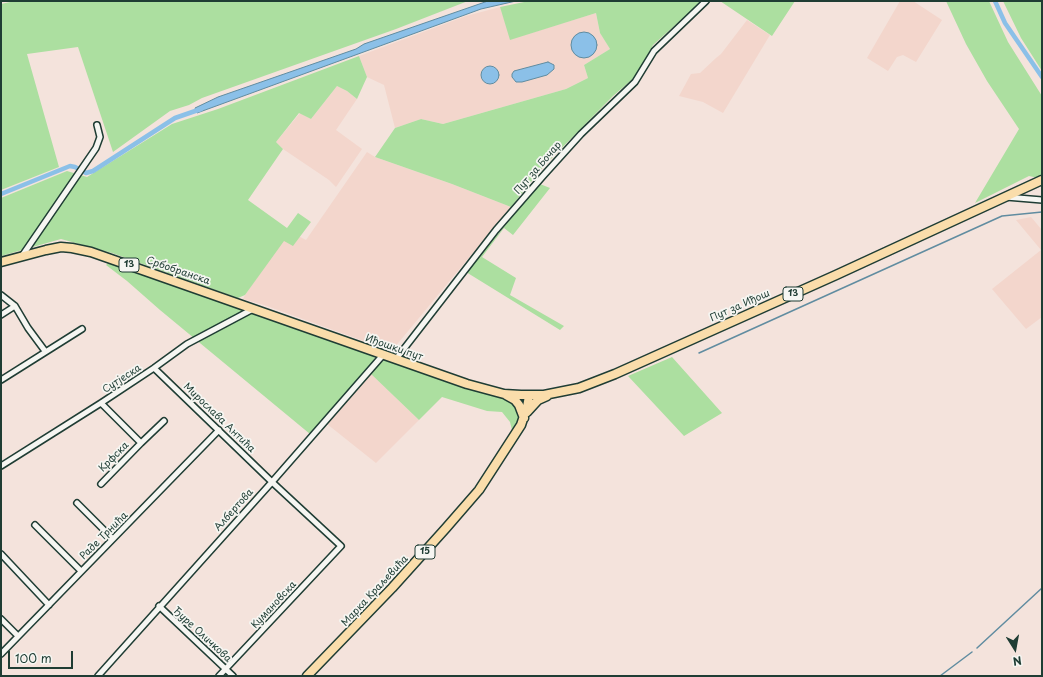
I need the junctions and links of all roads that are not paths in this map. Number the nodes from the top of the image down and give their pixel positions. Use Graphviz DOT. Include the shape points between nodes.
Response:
graph roads {
  1 [pos="706,1"];
  2 [pos="97,125"];
  3 [pos="1042,180"];
  4 [pos="1003,197"];
  5 [pos="1042,200"];
  6 [pos="22,256"];
  7 [pos="1,262"];
  8 [pos="1,295"];
  9 [pos="15,306"];
  10 [pos="254,308"];
  11 [pos="1,315"];
  12 [pos="82,329"];
  13 [pos="45,351"];
  14 [pos="383,355"];
  15 [pos="396,359"];
  16 [pos="154,368"];
  17 [pos="1,380"];
  18 [pos="504,394"];
  19 [pos="551,394"];
  20 [pos="529,396"];
  21 [pos="102,403"];
  22 [pos="524,416"];
  23 [pos="164,421"];
  24 [pos="219,430"];
  25 [pos="141,443"];
  26 [pos="1,466"];
  27 [pos="272,482"];
  28 [pos="101,484"];
  29 [pos="77,503"];
  30 [pos="34,525"];
  31 [pos="113,539"];
  32 [pos="341,546"];
  33 [pos="1,554"];
  34 [pos="81,571"];
  35 [pos="49,605"];
  36 [pos="160,606"];
  37 [pos="1,619"];
  38 [pos="18,636"];
  39 [pos="1,654"];
  40 [pos="226,669"];
  41 [pos="98,676"];
  42 [pos="219,676"];
  43 [pos="233,676"];
  44 [pos="307,676"];
  1 -- 15 [label="street, Пут за Бочар" via="654,51 635,82 581,134 496,230"];
  2 -- 6 [label="street" via="100,138 96,148"];
  3 -- 4 [label="main road, Пут за Иђош / 13"];
  4 -- 5 [label="street"];
  4 -- 19 [label="main road, Пут за Иђош / 13" via="621,372 578,388"];
  6 -- 7 [label="main road, Србобранска / 13"];
  6 -- 10 [label="main road, Србобранска / 13" via="61,247 91,252"];
  8 -- 9 [label="street"];
  9 -- 11 [label="street"];
  9 -- 13 [label="street"];
  10 -- 14 [label="main road, Иђошки пут / 13"];
  10 -- 16 [label="street, Сутјеска" via="187,344"];
  12 -- 13 [label="street"];
  13 -- 17 [label="street"];
  14 -- 15 [label="main road, Иђошки пут / 13"];
  14 -- 27 [label="street, Албертова"];
  15 -- 18 [label="main road, Иђошки пут / 13"];
  16 -- 21 [label="street, Сутјеска"];
  16 -- 24 [label="street, Мирослава Антића"];
  18 -- 20 [label="main road, Иђошки пут / 13"];
  18 -- 22 [label="main road" via="515,400"];
  19 -- 20 [label="main road, Пут за Иђош / 13"];
  19 -- 22 [label="main road" via="538,400"];
  20 -- 22 [label="main road, Марка Краљевића / 15"];
  21 -- 25 [label="street, Крфска"];
  21 -- 26 [label="street, Сутјеска"];
  22 -- 44 [label="main road, Марка Краљевића / 15" via="518,431 478,490 392,588"];
  23 -- 25 [label="street, Крфска"];
  24 -- 27 [label="street, Мирослава Антића"];
  24 -- 31 [label="street, Раде Трнића"];
  25 -- 28 [label="street, Крфска"];
  27 -- 32 [label="street, Мирослава Антића"];
  27 -- 36 [label="street, Албертова"];
  29 -- 31 [label="street"];
  30 -- 34 [label="street"];
  31 -- 34 [label="street, Раде Трнића"];
  32 -- 40 [label="street, Кумановска"];
  33 -- 35 [label="street"];
  34 -- 35 [label="street, Раде Трнића"];
  35 -- 38 [label="street, Раде Трнића"];
  36 -- 40 [label="street, Ђуре Оличкова"];
  36 -- 41 [label="street, Албертова"];
  37 -- 38 [label="street"];
  38 -- 39 [label="street, Раде Трнића"];
  40 -- 42 [label="street, Кумановска"];
  40 -- 43 [label="street, Ђуре Оличкова"];
}
